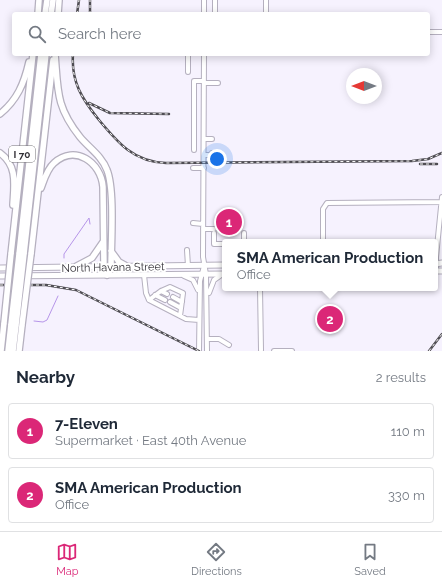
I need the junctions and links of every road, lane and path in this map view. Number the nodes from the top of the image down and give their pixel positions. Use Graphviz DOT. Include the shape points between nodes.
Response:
graph roads {
  1 [pos="39,0"];
  2 [pos="47,0"];
  3 [pos="52,0"];
  4 [pos="59,0"];
  5 [pos="204,0"];
  6 [pos="216,0"];
  7 [pos="266,0"];
  8 [pos="37,12"];
  9 [pos="46,12"];
  10 [pos="51,12"];
  11 [pos="58,12"];
  12 [pos="204,12"];
  13 [pos="216,12"];
  14 [pos="266,12"];
  15 [pos="430,32"];
  16 [pos="442,32"];
  17 [pos="31,56"];
  18 [pos="32,56"];
  19 [pos="41,56"];
  20 [pos="46,56"];
  21 [pos="55,56"];
  22 [pos="55,56"];
  23 [pos="188,56"];
  24 [pos="204,56"];
  25 [pos="188,72"];
  26 [pos="204,82"];
  27 [pos="218,84"];
  28 [pos="194,102"];
  29 [pos="204,102"];
  30 [pos="0,114"];
  31 [pos="194,130"];
  32 [pos="204,130"];
  33 [pos="204,139"];
  34 [pos="212,139"];
  35 [pos="194,150"];
  36 [pos="0,153"];
  37 [pos="212,153"];
  38 [pos="204,155"];
  39 [pos="193,168"];
  40 [pos="204,168"];
  41 [pos="38,194"];
  42 [pos="442,198"];
  43 [pos="442,202"];
  44 [pos="193,223"];
  45 [pos="203,227"];
  46 [pos="244,233"];
  47 [pos="244,239"];
  48 [pos="323,239"];
  49 [pos="438,239"];
  50 [pos="104,240"];
  51 [pos="222,244"];
  52 [pos="186,250"];
  53 [pos="111,251"];
  54 [pos="11,254"];
  55 [pos="22,254"];
  56 [pos="222,265"];
  57 [pos="188,266"];
  58 [pos="204,266"];
  59 [pos="0,268"];
  60 [pos="73,268"];
  61 [pos="104,268"];
  62 [pos="111,268"];
  63 [pos="130,268"];
  64 [pos="177,274"];
  65 [pos="204,274"];
  66 [pos="222,274"];
  67 [pos="107,275"];
  68 [pos="144,275"];
  69 [pos="222,275"];
  70 [pos="0,276"];
  71 [pos="160,291"];
  72 [pos="260,291"];
  73 [pos="167,294"];
  74 [pos="155,295"];
  75 [pos="173,297"];
  76 [pos="199,298"];
  77 [pos="149,300"];
  78 [pos="165,300"];
  79 [pos="207,301"];
  80 [pos="170,302"];
  81 [pos="182,302"];
  82 [pos="181,308"];
  83 [pos="180,316"];
  84 [pos="199,320"];
  85 [pos="16,325"];
  86 [pos="207,339"];
  87 [pos="230,345"];
  88 [pos="261,350"];
  89 [pos="0,351"];
  90 [pos="8,351"];
  91 [pos="13,351"];
  92 [pos="19,351"];
  93 [pos="199,351"];
  94 [pos="207,351"];
  95 [pos="274,351"];
  96 [pos="292,351"];
  1 -- 8 [label="highway"];
  2 -- 9 [label="highway"];
  3 -- 10 [label="highway"];
  4 -- 11 [label="highway"];
  5 -- 12 [label="street"];
  6 -- 13 [label="street"];
  7 -- 14 [label="street"];
  15 -- 16 [label="street"];
  17 -- 30 [label="highway" via="20,90 11,104"];
  18 -- 54 [label="highway, I 70"];
  19 -- 55 [label="highway"];
  20 -- 55 [label="highway"];
  21 -- 41 [label="highway, I 70"];
  22 -- 53 [label="highway" via="62,111 80,137 101,159 108,172"];
  23 -- 25 [label="street"];
  24 -- 26 [label="street"];
  26 -- 27 [label="street"];
  26 -- 28 [label="street" via="194,81"];
  26 -- 29 [label="street"];
  28 -- 29 [label="street"];
  28 -- 31 [label="street"];
  29 -- 32 [label="street"];
  31 -- 32 [label="street"];
  31 -- 35 [label="street"];
  32 -- 33 [label="street"];
  33 -- 34 [label="street"];
  33 -- 38 [label="street"];
  36 -- 54 [label="highway" via="10,162 14,172"];
  37 -- 38 [label="street"];
  38 -- 40 [label="street"];
  39 -- 40 [label="street"];
  40 -- 45 [label="street"];
  41 -- 50 [label="highway" via="50,168 60,158 77,155 90,160 99,171 103,182"];
  41 -- 85 [label="highway, I 70, bridge" via="31,254"];
  42 -- 43 [label="street"];
  43 -- 48 [label="street" via="327,203 323,209"];
  43 -- 49 [label="street"];
  44 -- 45 [label="street"];
  45 -- 51 [label="street" via="214,231 214,244"];
  45 -- 58 [label="street"];
  46 -- 47 [label="street"];
  50 -- 60 [label="highway" via="92,258"];
  50 -- 61 [label="highway"];
  52 -- 57 [label="street"];
  53 -- 62 [label="highway"];
  53 -- 63 [label="highway" via="117,260"];
  54 -- 89 [label="highway, I 70, bridge"];
  55 -- 85 [label="highway, bridge"];
  56 -- 58 [label="main road, North Havana Street"];
  57 -- 58 [label="main road, North Havana Street"];
  57 -- 63 [label="main road, North Havana Street"];
  58 -- 65 [label="street"];
  59 -- 60 [label="main road, North Havana Street"];
  60 -- 61 [label="main road, North Havana Street"];
  61 -- 62 [label="main road, North Havana Street"];
  61 -- 67 [label="highway"];
  62 -- 63 [label="main road, North Havana Street"];
  62 -- 67 [label="highway"];
  64 -- 65 [label="main road, North Havana Street"];
  64 -- 68 [label="main road, North Havana Street"];
  64 -- 76 [label="street" via="193,280 198,287"];
  65 -- 66 [label="main road, North Havana Street"];
  65 -- 76 [label="street"];
  65 -- 79 [label="street"];
  67 -- 68 [label="main road, North Havana Street"];
  67 -- 70 [label="main road, North Havana Street"];
  68 -- 77 [label="street"];
  69 -- 79 [label="street" via="212,282"];
  71 -- 73 [label="street"];
  71 -- 74 [label="street"];
  71 -- 81 [label="street" via="170,287 177,290 184,294"];
  72 -- 88 [label="street"];
  74 -- 77 [label="street"];
  74 -- 78 [label="street"];
  75 -- 81 [label="street"];
  76 -- 84 [label="street"];
  77 -- 83 [label="street"];
  79 -- 86 [label="street"];
  80 -- 82 [label="street"];
  81 -- 82 [label="street"];
  82 -- 83 [label="street"];
  83 -- 84 [label="street"];
  84 -- 93 [label="street"];
  85 -- 90 [label="highway"];
  85 -- 91 [label="highway"];
  85 -- 92 [label="highway, I 70"];
  86 -- 87 [label="street" via="219,339"];
  86 -- 94 [label="street"];
  95 -- 96 [label="street"];
}
